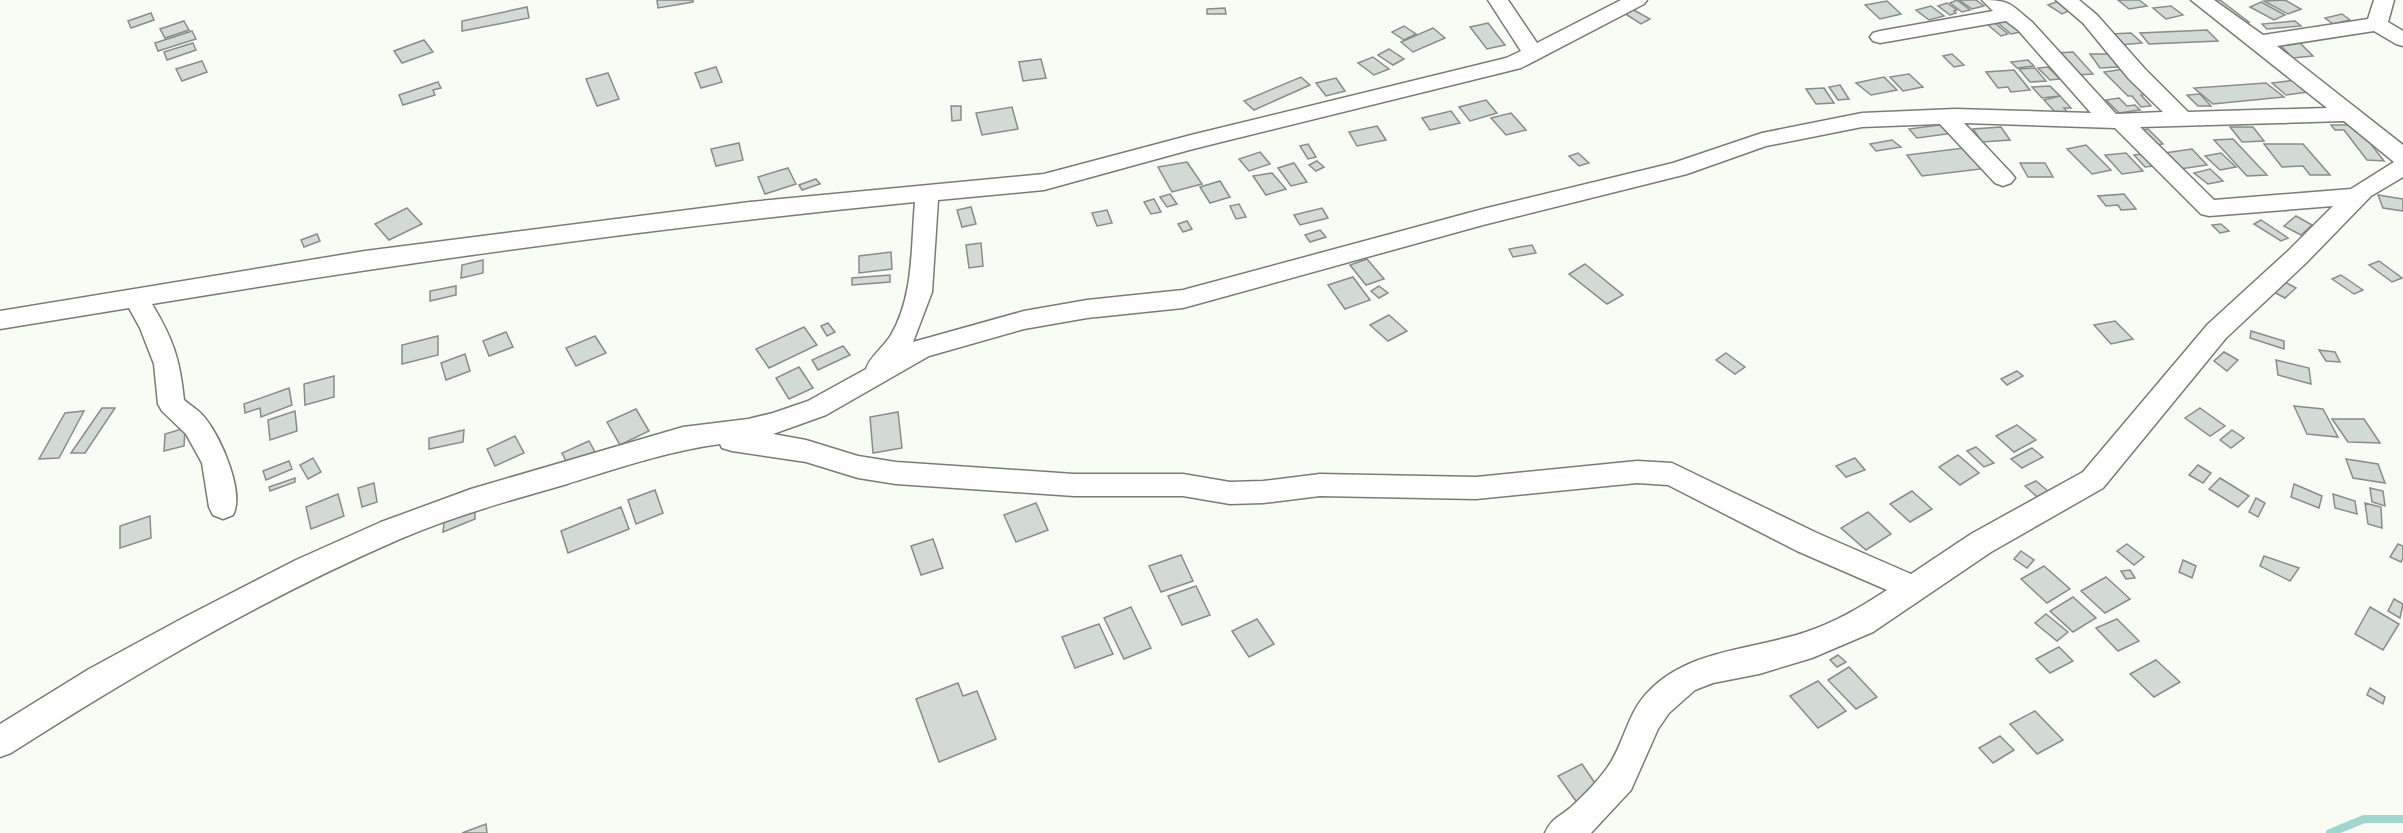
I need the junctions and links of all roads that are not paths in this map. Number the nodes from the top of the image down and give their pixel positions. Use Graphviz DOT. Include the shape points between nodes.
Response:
graph roads {
  1 [pos="1498,0"];
  2 [pos="1636,0"];
  3 [pos="1992,0"];
  4 [pos="2066,0"];
  5 [pos="2201,0"];
  6 [pos="2384,0"];
  7 [pos="2011,14"];
  8 [pos="2377,24"];
  9 [pos="1880,37"];
  10 [pos="2403,40"];
  11 [pos="2259,42"];
  12 [pos="1533,53"];
  13 [pos="2350,114"];
  14 [pos="1946,116"];
  15 [pos="2183,119"];
  16 [pos="2116,121"];
  17 [pos="2403,157"];
  18 [pos="2403,167"];
  19 [pos="2003,178"];
  20 [pos="927,195"];
  21 [pos="2357,196"];
  22 [pos="135,297"];
  23 [pos="0,320"];
  24 [pos="869,380"];
  25 [pos="683,438"];
  26 [pos="223,507"];
  27 [pos="1913,588"];
  28 [pos="0,742"];
  29 [pos="1562,833"];
  1 -- 12 [label="street"];
  2 -- 12 [label="street"];
  3 -- 7 [label="street"];
  4 -- 15 [label="street" via="2090,19 2137,74"];
  5 -- 11 [label="street"];
  6 -- 8 [label="street"];
  7 -- 9 [label="street"];
  7 -- 16 [label="street"];
  8 -- 10 [label="street"];
  8 -- 11 [label="street"];
  11 -- 13 [label="street"];
  12 -- 20 [label="street" via="1505,66 1044,182"];
  13 -- 15 [label="street"];
  13 -- 17 [label="street"];
  14 -- 16 [label="street"];
  14 -- 19 [label="street"];
  14 -- 24 [label="street" via="1862,120 1762,140 1679,170 1483,217 1183,299 1024,320 921,349"];
  15 -- 16 [label="street"];
  16 -- 21 [label="street" via="2209,208"];
  18 -- 21 [label="street"];
  20 -- 22 [label="street" via="750,210 366,260"];
  20 -- 24 [label="street" via="920,292 902,339"];
  21 -- 27 [label="street" via="2217,331 2093,480 1981,543"];
  22 -- 23 [label="street"];
  22 -- 26 [label="street" via="167,364 171,404 196,426 216,464"];
  24 -- 25 [label="street" via="817,408 776,423"];
  25 -- 27 [label="street" via="779,446 896,473 1074,485 1183,485 1230,493 1350,485 1476,488 1658,471 1672,474 1807,542"];
  25 -- 28 [label="street" via="471,501 391,530 194,627"];
  27 -- 29 [label="street" via="1862,623 1812,644 1712,669 1684,680 1658,703 1647,719 1619,779 1581,820"];
}
